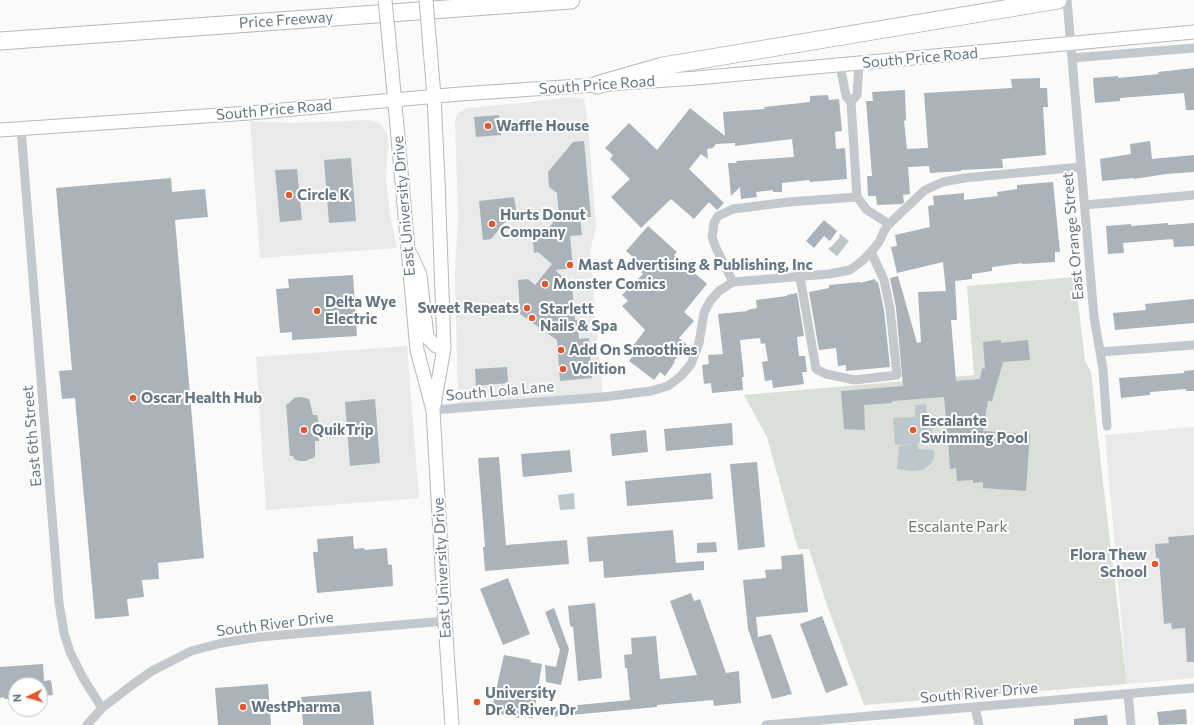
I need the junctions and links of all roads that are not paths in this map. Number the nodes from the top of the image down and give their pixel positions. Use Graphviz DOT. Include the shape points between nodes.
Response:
graph roads {
  1 [pos="386,0"];
  2 [pos="426,0"];
  3 [pos="571,0"];
  4 [pos="1058,0"];
  5 [pos="1068,0"];
  6 [pos="1194,32"];
  7 [pos="0,40"];
  8 [pos="1071,44"];
  9 [pos="1194,48"];
  10 [pos="1073,58"];
  11 [pos="859,64"];
  12 [pos="840,66"];
  13 [pos="597,85"];
  14 [pos="434,96"];
  15 [pos="394,100"];
  16 [pos="851,102"];
  17 [pos="21,129"];
  18 [pos="0,130"];
  19 [pos="1081,167"];
  20 [pos="1194,195"];
  21 [pos="857,197"];
  22 [pos="1085,205"];
  23 [pos="889,224"];
  24 [pos="407,246"];
  25 [pos="871,252"];
  26 [pos="800,277"];
  27 [pos="733,282"];
  28 [pos="1194,344"];
  29 [pos="444,348"];
  30 [pos="1100,352"];
  31 [pos="433,410"];
  32 [pos="1107,426"];
  33 [pos="445,621"];
  34 [pos="1194,688"];
  35 [pos="1128,694"];
  36 [pos="975,707"];
  37 [pos="102,708"];
  38 [pos="87,725"];
  39 [pos="452,725"];
  40 [pos="766,725"];
  41 [pos="979,725"];
  42 [pos="1130,725"];
  1 -- 15 [label="main road, East University Drive, bridge"];
  2 -- 14 [label="main road, East University Drive, bridge"];
  3 -- 7 [label="highway, Price Freeway"];
  4 -- 13 [label="highway" via="663,66"];
  5 -- 8 [label="street, East Orange Street"];
  6 -- 8 [label="main road, South Price Road"];
  8 -- 10 [label="street, East Orange Street"];
  8 -- 11 [label="main road, South Price Road"];
  9 -- 10 [label="street"];
  10 -- 19 [label="street, East Orange Street"];
  11 -- 12 [label="main road, South Price Road"];
  11 -- 16 [label="street" via="857,96"];
  12 -- 13 [label="main road, South Price Road"];
  12 -- 16 [label="street" via="846,96"];
  13 -- 14 [label="main road, South Price Road"];
  14 -- 15 [label="main road, South Price Road"];
  14 -- 29 [label="main road, East University Drive"];
  15 -- 17 [label="main road, South Price Road"];
  15 -- 24 [label="main road, East University Drive"];
  16 -- 21 [label="street"];
  17 -- 18 [label="main road, South Price Road"];
  17 -- 37 [label="street, East 6th Street" via="59,603 70,652"];
  19 -- 22 [label="street, East Orange Street"];
  19 -- 23 [label="street" via="943,182 925,190"];
  20 -- 22 [label="street"];
  21 -- 23 [label="street" via="867,210"];
  21 -- 27 [label="street" via="733,209 718,216 712,237"];
  22 -- 30 [label="street, East Orange Street" via="1094,317"];
  23 -- 25 [label="street"];
  24 -- 29 [label="main road" via="420,274 427,337 436,346"];
  24 -- 31 [label="main road, East University Drive" via="417,350"];
  25 -- 26 [label="street" via="850,270"];
  25 -- 26 [label="street" via="884,280 890,309 897,375 855,380 826,374 816,369"];
  26 -- 27 [label="street"];
  27 -- 31 [label="street, South Lola Lane" via="710,301 704,313 699,343 691,364 668,386 651,391 602,397"];
  28 -- 30 [label="street"];
  29 -- 31 [label="main road, East University Drive"];
  30 -- 32 [label="street, East Orange Street"];
  31 -- 33 [label="main road, East University Drive"];
  33 -- 37 [label="street, South River Drive" via="274,635 222,643 191,652 158,668"];
  33 -- 39 [label="main road, East University Drive"];
  34 -- 35 [label="street, South River Drive"];
  35 -- 36 [label="street, South River Drive"];
  35 -- 42 [label="street"];
  36 -- 40 [label="street, South River Drive"];
  36 -- 41 [label="street"];
  37 -- 38 [label="street"];
}
